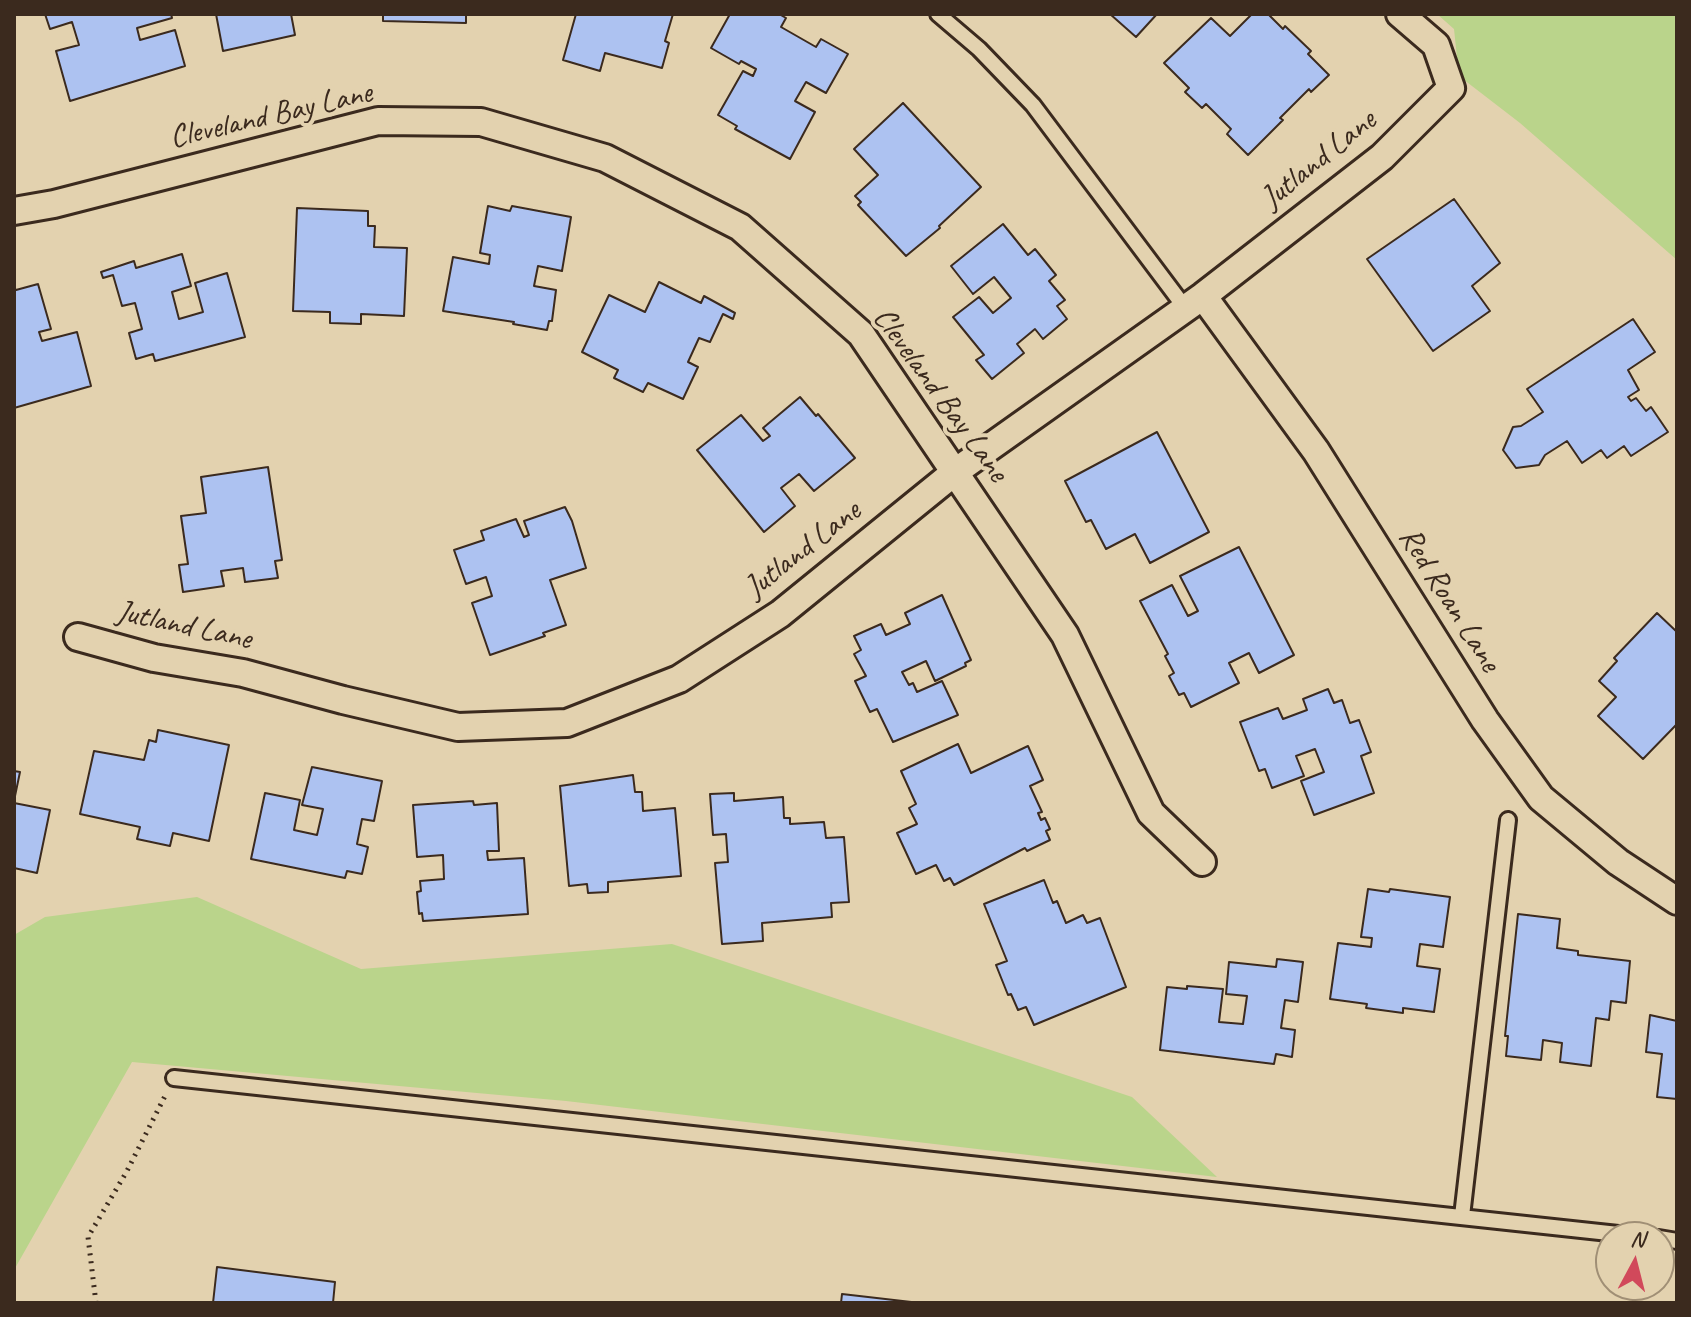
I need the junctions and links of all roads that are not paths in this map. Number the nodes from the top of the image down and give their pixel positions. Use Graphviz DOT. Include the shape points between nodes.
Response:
graph roads {
  1 [pos="938,14"];
  2 [pos="1400,14"];
  3 [pos="14,211"];
  4 [pos="1194,303"];
  5 [pos="955,472"];
  6 [pos="78,637"];
  7 [pos="1508,820"];
  8 [pos="1202,862"];
  9 [pos="1677,901"];
  10 [pos="174,1078"];
  11 [pos="1462,1216"];
  12 [pos="1595,1231"];
  1 -- 4 [label="lane" via="1033,105"];
  2 -- 4 [label="street, Jutland Lane" via="1436,45 1451,88 1382,157"];
  3 -- 5 [label="street, Cleveland Bay Lane" via="378,121 481,122 605,158 740,227 861,334"];
  4 -- 5 [label="street, Jutland Lane"];
  4 -- 9 [label="street, Red Roan Lane" via="1316,451 1485,720 1541,798 1618,862"];
  5 -- 6 [label="street, Jutland Lane" via="780,614 679,679 567,723 458,727"];
  5 -- 8 [label="street, Cleveland Bay Lane" via="1065,635 1151,813"];
  7 -- 11 [label="lane"];
  10 -- 11 [label="lane"];
  11 -- 12 [label="lane"];
}
